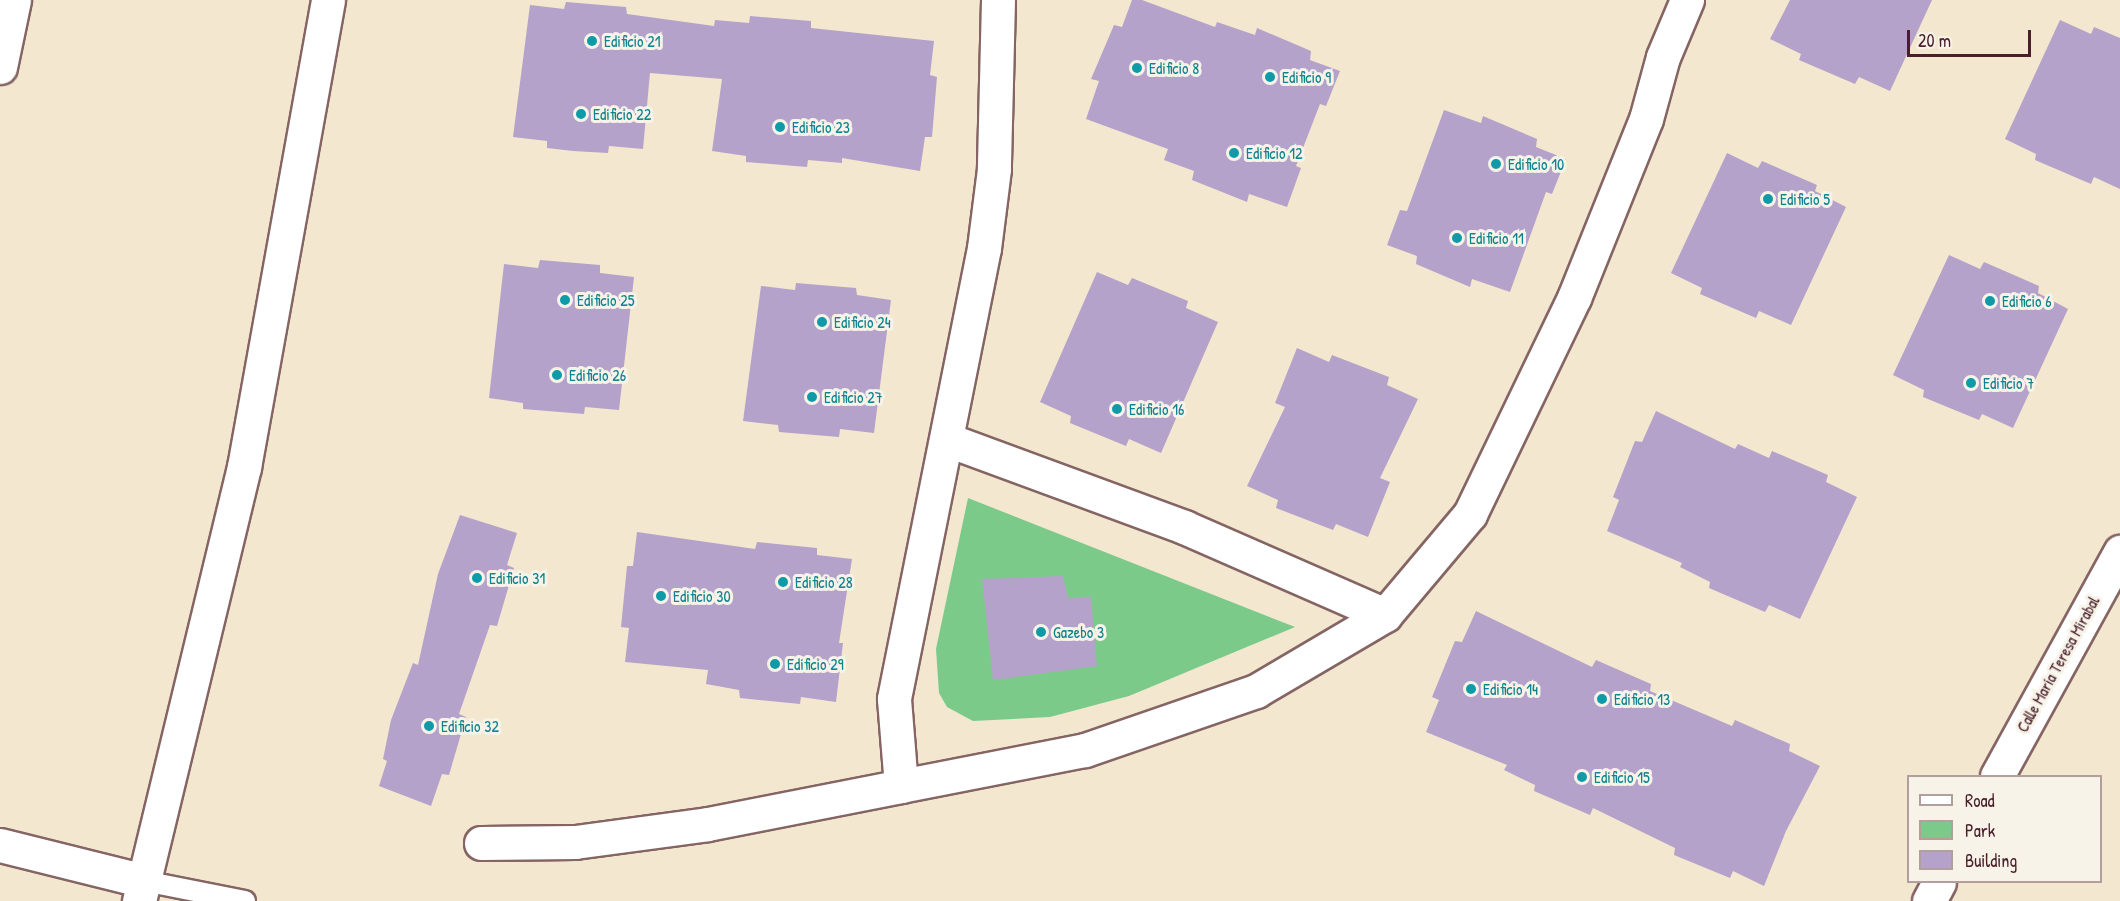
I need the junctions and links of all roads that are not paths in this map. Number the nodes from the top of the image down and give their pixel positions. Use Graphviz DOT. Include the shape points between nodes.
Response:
graph roads {
  1 [pos="14,0"];
  2 [pos="328,0"];
  3 [pos="998,0"];
  4 [pos="1687,0"];
  5 [pos="0,67"];
  6 [pos="948,440"];
  7 [pos="2120,552"];
  8 [pos="1385,615"];
  9 [pos="1998,775"];
  10 [pos="901,786"];
  11 [pos="481,843"];
  12 [pos="0,845"];
  13 [pos="1938,883"];
  14 [pos="141,891"];
  15 [pos="245,901"];
  16 [pos="1929,901"];
  1 -- 5 [label="street"];
  2 -- 14 [label="street" via="244,467"];
  3 -- 6 [label="street" via="994,169 984,248"];
  4 -- 8 [label="street" via="1663,57 1646,119 1574,298 1470,514"];
  6 -- 8 [label="street" via="1184,527"];
  6 -- 10 [label="street" via="894,699"];
  7 -- 9 [label="street, Calle María Teresa Mirabal"];
  8 -- 10 [label="street" via="1256,691 1085,750"];
  10 -- 11 [label="street" via="708,824 575,842"];
  12 -- 14 [label="street"];
  13 -- 16 [label="street"];
  14 -- 15 [label="lane"];
}
